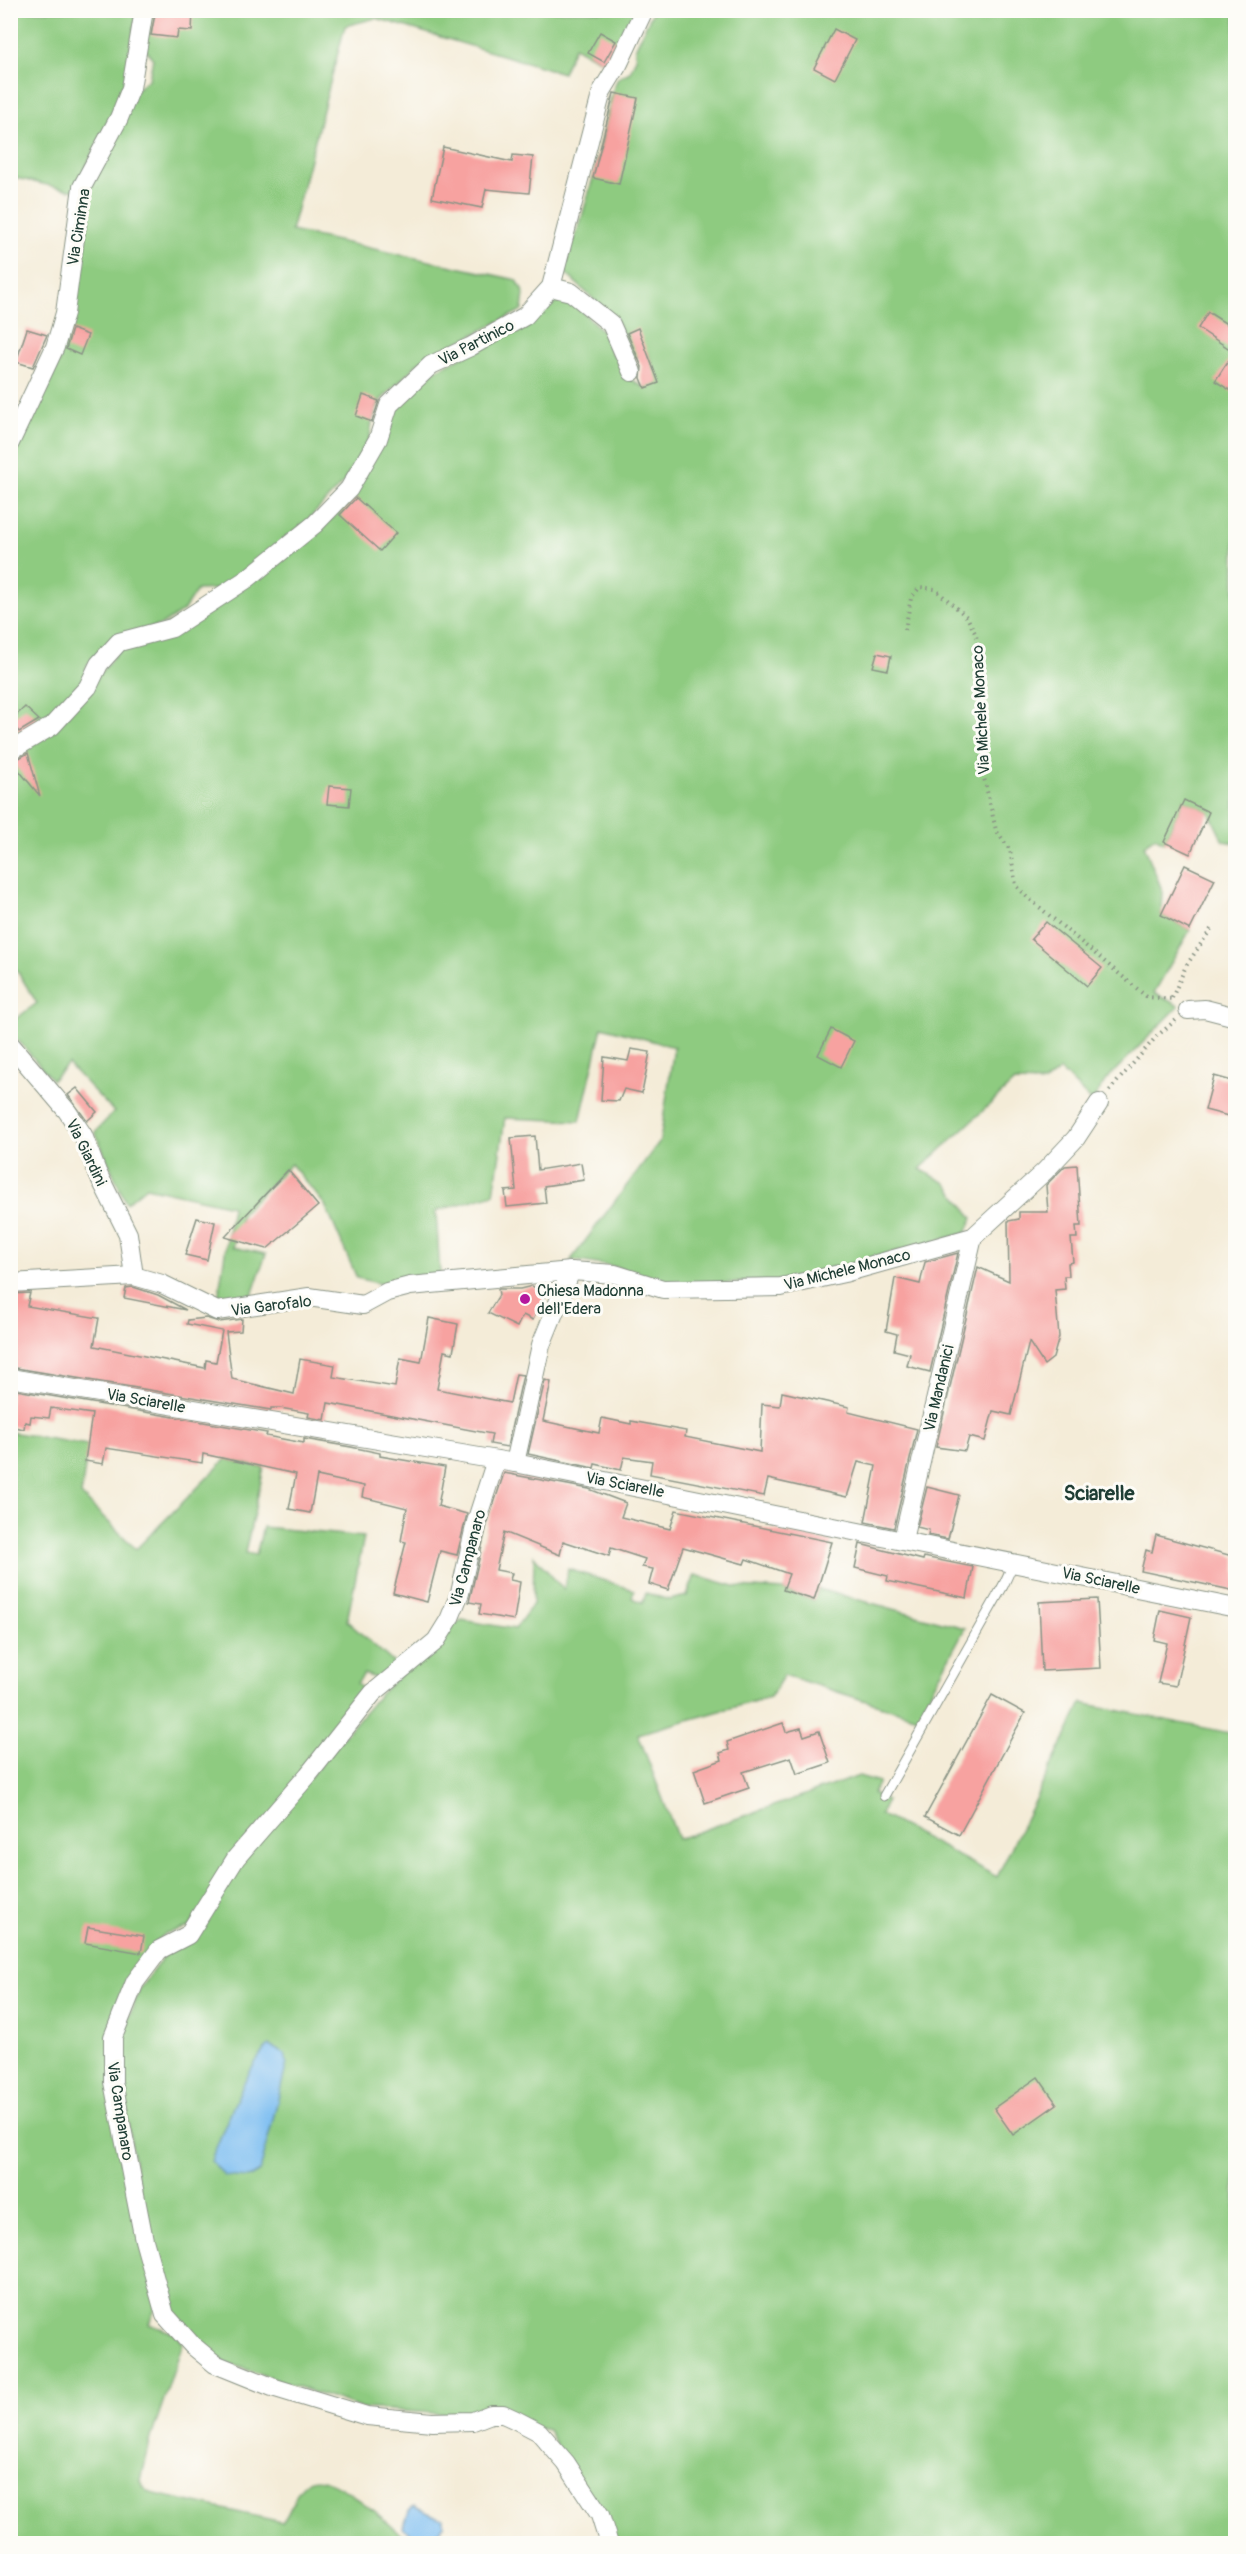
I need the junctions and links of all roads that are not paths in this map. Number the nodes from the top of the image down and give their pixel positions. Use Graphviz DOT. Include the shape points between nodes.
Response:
graph roads {
  1 [pos="144,10"];
  2 [pos="644,10"];
  3 [pos="551,286"];
  4 [pos="632,372"];
  5 [pos="10,443"];
  6 [pos="10,752"];
  7 [pos="1188,1010"];
  8 [pos="1236,1017"];
  9 [pos="10,1044"];
  10 [pos="1099,1103"];
  11 [pos="974,1237"];
  12 [pos="571,1272"];
  13 [pos="134,1276"];
  14 [pos="10,1283"];
  15 [pos="10,1377"];
  16 [pos="496,1460"];
  17 [pos="514,1463"];
  18 [pos="903,1540"];
  19 [pos="1014,1562"];
  20 [pos="1236,1608"];
  21 [pos="884,1796"];
  22 [pos="609,2544"];
  1 -- 5 [label="street, Via Ciminna" via="131,88 82,187 62,325 55,348"];
  2 -- 3 [label="street, Via Partinico" via="602,91"];
  3 -- 4 [label="street" via="571,292 611,324"];
  3 -- 6 [label="street, Via Partinico" via="525,316 431,365 389,405 378,439 349,489 315,524 247,579 172,628 119,642 99,664 88,687 52,726"];
  7 -- 8 [label="street" via="1205,1009"];
  9 -- 13 [label="street, Via Giardini" via="67,1111 82,1136 128,1233"];
  10 -- 11 [label="street, Via Michele Monaco" via="1076,1138"];
  11 -- 12 [label="street, Via Michele Monaco" via="781,1287 663,1289 615,1274"];
  11 -- 18 [label="street, Via Mandanici"];
  12 -- 13 [label="street, Via Garofalo" via="410,1286 363,1305 309,1297 217,1311 162,1284"];
  12 -- 17 [label="street" via="541,1345"];
  13 -- 14 [label="street, Via Garofalo"];
  15 -- 16 [label="street, Via Sciarelle"];
  16 -- 17 [label="street, Via Sciarelle"];
  16 -- 22 [label="street, Via Campanaro" via="449,1620 436,1641 373,1693 236,1858 188,1935 159,1950 135,1982 113,2037 113,2082 144,2240 165,2315 192,2345 216,2364 272,2387 367,2416 432,2422 473,2421 503,2414 516,2420 539,2432 566,2463 600,2515"];
  17 -- 18 [label="street, Via Sciarelle"];
  18 -- 19 [label="street, Via Sciarelle"];
  19 -- 20 [label="street, Via Sciarelle"];
  19 -- 21 [label="lane"];
}
